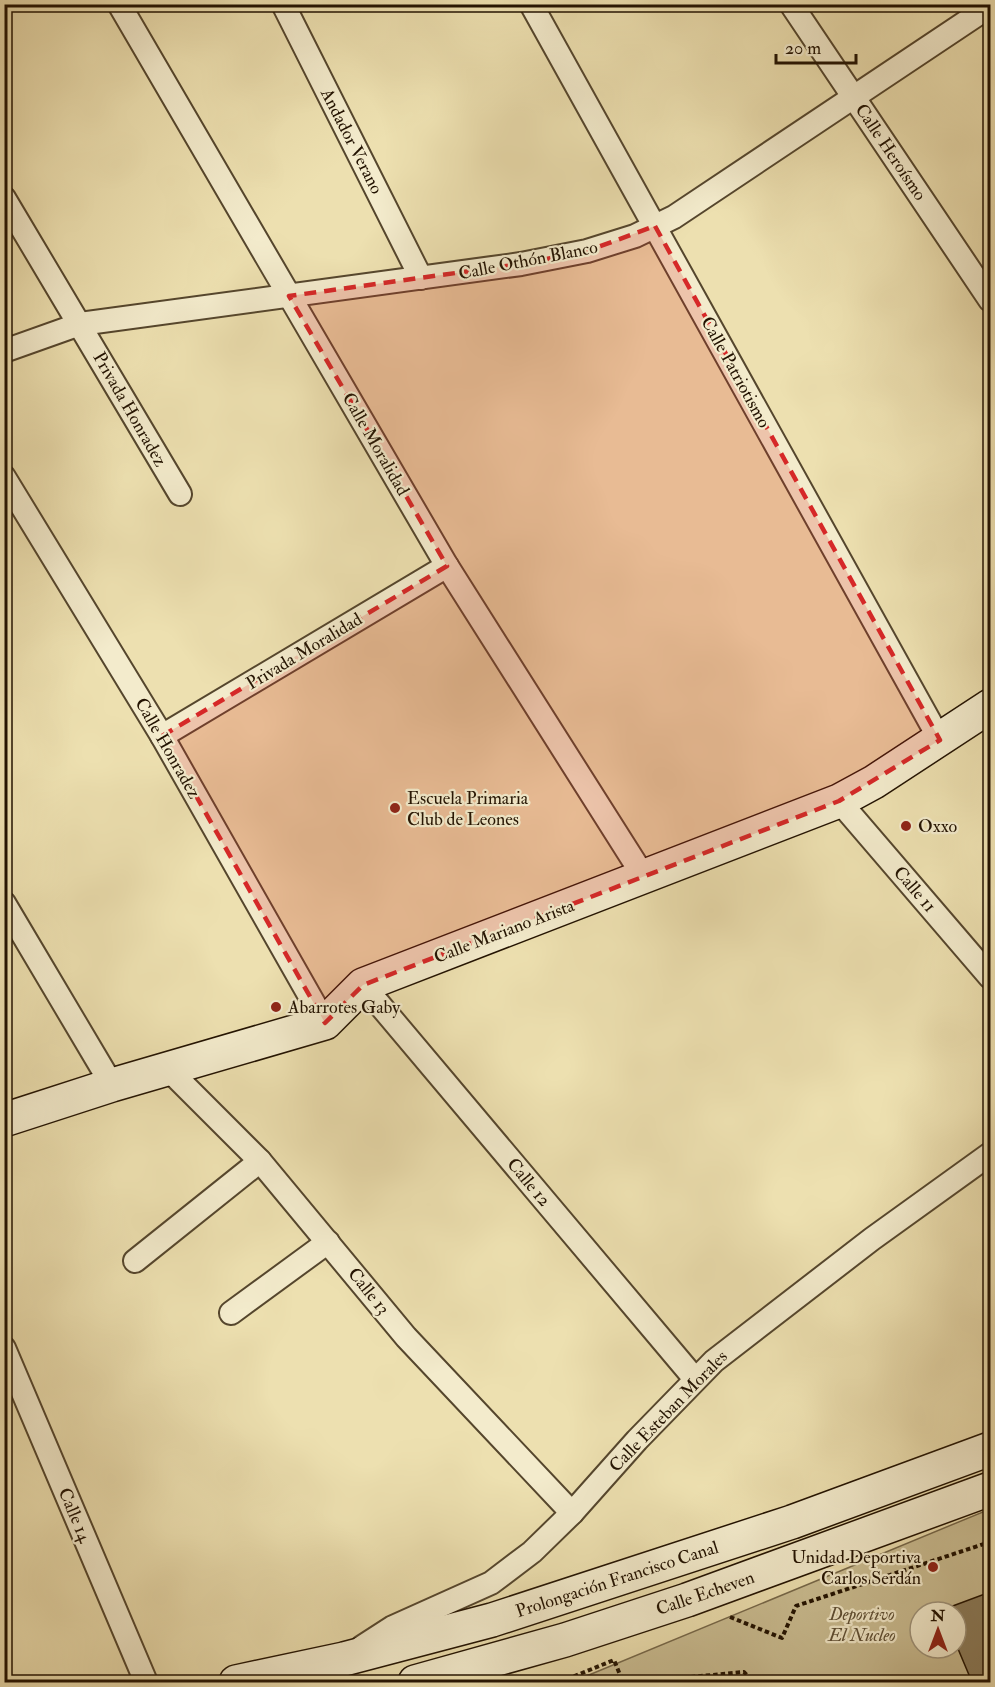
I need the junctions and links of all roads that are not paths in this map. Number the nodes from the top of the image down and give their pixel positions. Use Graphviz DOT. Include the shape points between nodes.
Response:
graph roads {
  1 [pos="119,4"];
  2 [pos="283,4"];
  3 [pos="531,4"];
  4 [pos="791,4"];
  5 [pos="990,6"];
  6 [pos="854,97"];
  7 [pos="4,198"];
  8 [pos="655,226"];
  9 [pos="421,278"];
  10 [pos="289,296"];
  11 [pos="990,300"];
  12 [pos="80,324"];
  13 [pos="4,351"];
  14 [pos="4,477"];
  15 [pos="180,494"];
  16 [pos="447,566"];
  17 [pos="990,706"];
  18 [pos="162,735"];
  19 [pos="940,740"];
  20 [pos="839,801"];
  21 [pos="644,877"];
  22 [pos="4,903"];
  23 [pos="990,977"];
  24 [pos="363,986"];
  25 [pos="325,1023"];
  26 [pos="167,1068"];
  27 [pos="112,1085"];
  28 [pos="4,1120"];
  29 [pos="990,1154"];
  30 [pos="260,1161"];
  31 [pos="328,1242"];
  32 [pos="135,1261"];
  33 [pos="231,1313"];
  34 [pos="4,1348"];
  35 [pos="696,1379"];
  36 [pos="990,1449"];
  37 [pos="990,1489"];
  38 [pos="572,1513"];
  39 [pos="344,1659"];
  40 [pos="146,1683"];
  41 [pos="236,1683"];
  42 [pos="416,1683"];
  1 -- 10 [label="street, Calle Moralidad"];
  2 -- 9 [label="street, Andador Verano"];
  3 -- 8 [label="street, Calle Patriotismo"];
  4 -- 6 [label="street, Calle Heroísmo"];
  5 -- 6 [label="street, Calle Othón Blanco"];
  6 -- 8 [label="street, Calle Othón Blanco"];
  6 -- 11 [label="street, Calle Heroísmo"];
  7 -- 12 [label="street"];
  8 -- 9 [label="street, Calle Othón Blanco" via="587,251"];
  8 -- 19 [label="street, Calle Patriotismo"];
  9 -- 10 [label="street, Calle Othón Blanco"];
  10 -- 12 [label="street, Calle Othón Blanco"];
  10 -- 16 [label="street, Calle Moralidad"];
  12 -- 13 [label="street, Calle Othón Blanco"];
  12 -- 15 [label="street, Privada Honradez"];
  14 -- 18 [label="street, Calle Honradez"];
  16 -- 18 [label="street, Privada Moralidad"];
  16 -- 21 [label="street, Calle Moralidad"];
  17 -- 19 [label="street, Calle Mariano Arista"];
  18 -- 25 [label="street, Calle Honradez"];
  19 -- 20 [label="street, Calle Mariano Arista"];
  20 -- 21 [label="street, Calle Mariano Arista"];
  20 -- 23 [label="street, Calle 11"];
  21 -- 24 [label="street, Calle Mariano Arista"];
  22 -- 27 [label="street"];
  24 -- 25 [label="street, Calle Mariano Arista"];
  24 -- 35 [label="street, Calle 12"];
  25 -- 26 [label="street, Calle Mariano Arista"];
  26 -- 27 [label="street, Calle Mariano Arista"];
  26 -- 30 [label="street, Calle 13"];
  27 -- 28 [label="street, Calle Mariano Arista"];
  29 -- 35 [label="street, Calle Esteban Morales" via="780,1308"];
  30 -- 31 [label="street, Calle 13"];
  30 -- 32 [label="street"];
  31 -- 33 [label="street"];
  31 -- 38 [label="street, Calle 13" via="406,1337"];
  34 -- 40 [label="street, Calle 14"];
  35 -- 38 [label="street, Calle Esteban Morales"];
  36 -- 39 [label="street, Prolongación Francisco Canal" via="792,1522 515,1612"];
  37 -- 42 [label="street, Calle Echeven" via="676,1603"];
  38 -- 39 [label="street, Calle Esteban Morales" via="532,1552 491,1583 393,1627"];
  39 -- 41 [label="street, Prolongación Francisco Canal"];
}
